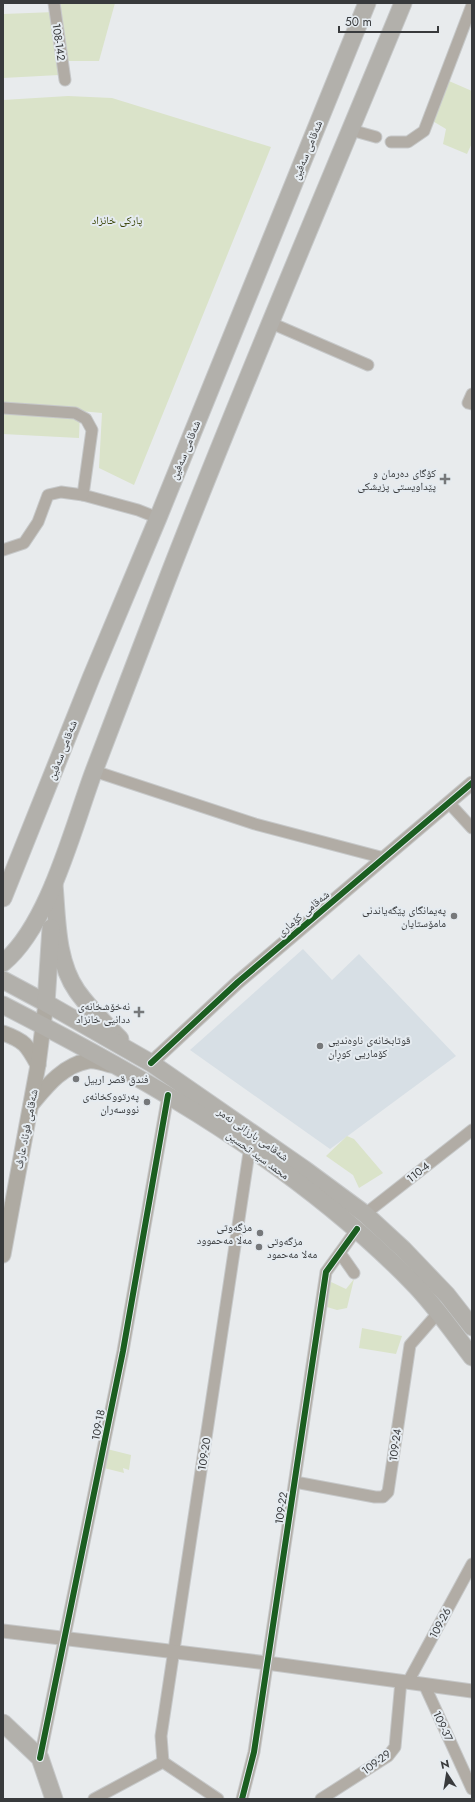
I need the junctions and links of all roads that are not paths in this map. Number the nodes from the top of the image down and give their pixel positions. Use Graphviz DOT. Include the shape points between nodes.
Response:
graph roads {
  1 [pos="54,3"];
  2 [pos="367,3"];
  3 [pos="403,3"];
  4 [pos="472,5"];
  5 [pos="64,80"];
  6 [pos="351,130"];
  7 [pos="376,136"];
  8 [pos="390,142"];
  9 [pos="271,323"];
  10 [pos="368,365"];
  11 [pos="472,394"];
  12 [pos="472,404"];
  13 [pos="3,408"];
  14 [pos="83,495"];
  15 [pos="158,518"];
  16 [pos="3,550"];
  17 [pos="94,771"];
  18 [pos="472,783"];
  19 [pos="449,803"];
  20 [pos="472,828"];
  21 [pos="26,842"];
  22 [pos="384,858"];
  23 [pos="3,872"];
  24 [pos="54,883"];
  25 [pos="3,898"];
  26 [pos="3,963"];
  27 [pos="3,980"];
  28 [pos="3,999"];
  29 [pos="46,1003"];
  30 [pos="3,1005"];
  31 [pos="23,1015"];
  32 [pos="43,1025"];
  33 [pos="3,1033"];
  34 [pos="130,1051"];
  35 [pos="151,1063"];
  36 [pos="38,1065"];
  37 [pos="114,1065"];
  38 [pos="168,1095"];
  39 [pos="31,1106"];
  40 [pos="472,1130"];
  41 [pos="250,1146"];
  42 [pos="365,1214"];
  43 [pos="357,1229"];
  44 [pos="340,1253"];
  45 [pos="3,1255"];
  46 [pos="354,1273"];
  47 [pos="438,1312"];
  48 [pos="472,1328"];
  49 [pos="472,1357"];
  50 [pos="295,1482"];
  51 [pos="472,1564"];
  52 [pos="3,1631"];
  53 [pos="65,1640"];
  54 [pos="174,1652"];
  55 [pos="267,1663"];
  56 [pos="405,1682"];
  57 [pos="424,1684"];
  58 [pos="472,1691"];
  59 [pos="3,1723"];
  60 [pos="40,1758"];
  61 [pos="163,1762"];
  62 [pos="472,1789"];
  63 [pos="54,1799"];
  64 [pos="94,1799"];
  65 [pos="218,1799"];
  66 [pos="242,1799"];
  67 [pos="321,1799"];
  1 -- 5 [label="street, 108-142"];
  2 -- 15 [label="main road, شەقامی سەفین"];
  3 -- 6 [label="main road"];
  4 -- 8 [label="street" via="424,131 408,142"];
  6 -- 7 [label="street"];
  6 -- 9 [label="main road"];
  9 -- 10 [label="street"];
  9 -- 17 [label="main road" via="168,578"];
  11 -- 12 [label="street" via="468,403"];
  13 -- 14 [label="street" via="75,413 86,419 92,430"];
  14 -- 15 [label="street"];
  14 -- 16 [label="street" via="61,492 48,495 38,522 24,543"];
  15 -- 21 [label="main road, شەقامی سەفین"];
  17 -- 22 [label="street" via="254,824"];
  17 -- 24 [label="main road"];
  18 -- 19 [label="street, شەقامی کۆماری"];
  19 -- 20 [label="street"];
  19 -- 22 [label="street, شەقامی کۆماری"];
  21 -- 23 [label="main road"];
  21 -- 25 [label="main road, شەقامی سەفین"];
  22 -- 35 [label="street, شەقامی کۆماری" via="238,982"];
  24 -- 26 [label="main road" via="21,946"];
  24 -- 29 [label="main road"];
  24 -- 34 [label="main road" via="58,930 65,965 76,990"];
  27 -- 29 [label="main road, شەقامی بارزانی نەمر"];
  28 -- 31 [label="main road"];
  29 -- 32 [label="main road, شەقامی فوئاد عارف"];
  29 -- 34 [label="main road, شەقامی بارزانی نەمر"];
  30 -- 31 [label="main road, محمد سید تحسین"];
  31 -- 32 [label="main road, محمد سید تحسین"];
  32 -- 36 [label="main road, شەقامی فوئاد عارف"];
  32 -- 37 [label="main road, محمد سید تحسین"];
  33 -- 36 [label="main road" via="21,1040"];
  34 -- 35 [label="main road, شەقامی بارزانی نەمر"];
  35 -- 42 [label="main road, شەقامی بارزانی نەمر"];
  36 -- 39 [label="main road, شەقامی فوئاد عارف"];
  37 -- 38 [label="main road, محمد سید تحسین"];
  37 -- 39 [label="main road" via="90,1061 65,1070"];
  38 -- 41 [label="main road, محمد سید تحسین"];
  38 -- 53 [label="street, 109-18" via="123,1351"];
  39 -- 45 [label="main road, شەقامی فوئاد عارف"];
  40 -- 42 [label="street, 110-4"];
  41 -- 43 [label="main road, محمد سید تحسین"];
  41 -- 54 [label="street, 109-20"];
  42 -- 48 [label="main road, شەقامی بارزانی نەمر" via="403,1248 447,1295"];
  43 -- 44 [label="street, 109-22"];
  43 -- 47 [label="main road, محمد سید تحسین" via="412,1282"];
  44 -- 46 [label="street"];
  44 -- 50 [label="street, 109-22" via="326,1272"];
  47 -- 49 [label="main road, محمد سید تحسین"];
  47 -- 50 [label="street, 109-24" via="410,1345 388,1492 383,1497 375,1497"];
  50 -- 55 [label="street, 109-22"];
  51 -- 56 [label="street, 109-26"];
  52 -- 53 [label="street"];
  53 -- 54 [label="street"];
  53 -- 60 [label="street, 109-18"];
  54 -- 55 [label="street"];
  54 -- 61 [label="street, 109-20" via="161,1736"];
  55 -- 56 [label="street"];
  55 -- 66 [label="street, 109-22" via="254,1752"];
  56 -- 57 [label="street"];
  56 -- 67 [label="street, 109-29" via="395,1747 388,1756"];
  57 -- 58 [label="street"];
  57 -- 62 [label="street, 109-37"];
  59 -- 60 [label="main road"];
  60 -- 63 [label="main road"];
  61 -- 64 [label="street"];
  61 -- 65 [label="street"];
}
